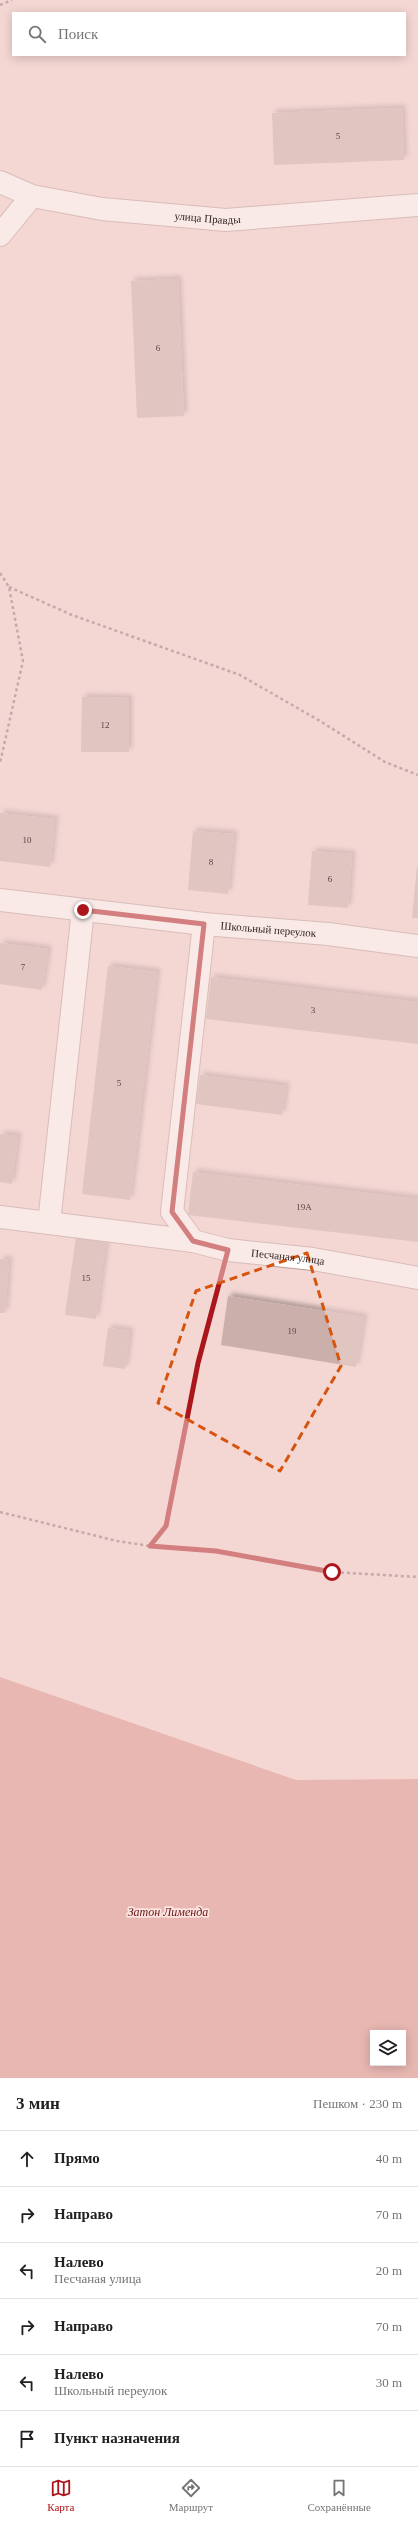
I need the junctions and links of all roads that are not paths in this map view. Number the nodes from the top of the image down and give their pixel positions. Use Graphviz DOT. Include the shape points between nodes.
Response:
graph roads {
  1 [pos="0,182"];
  2 [pos="32,196"];
  3 [pos="418,204"];
  4 [pos="0,235"];
  5 [pos="0,900"];
  6 [pos="83,910"];
  7 [pos="204,924"];
  8 [pos="418,946"];
  9 [pos="0,1217"];
  10 [pos="49,1223"];
  11 [pos="193,1241"];
  12 [pos="418,1278"];
  1 -- 2 [label="street, улица Правды"];
  2 -- 3 [label="street, улица Правды" via="102,209 226,220"];
  2 -- 4 [label="street"];
  5 -- 6 [label="street, Школьный переулок"];
  6 -- 7 [label="street, Школьный переулок"];
  6 -- 10 [label="street"];
  7 -- 8 [label="street, Школьный переулок" via="328,934"];
  7 -- 11 [label="street" via="172,1212"];
  9 -- 10 [label="street, Песчаная улица"];
  10 -- 11 [label="street, Песчаная улица"];
  11 -- 12 [label="street, Песчаная улица" via="228,1250 313,1259"];
}
